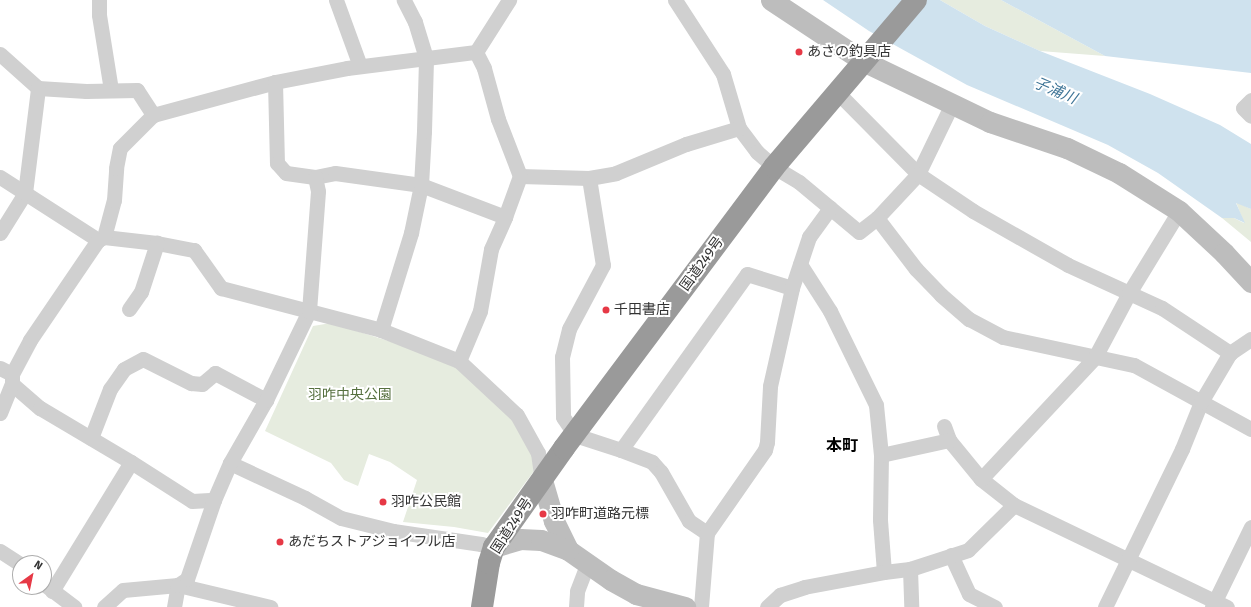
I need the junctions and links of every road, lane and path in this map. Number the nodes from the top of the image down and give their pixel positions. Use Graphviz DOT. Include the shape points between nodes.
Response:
graph roads {
  1 [pos="99,0"];
  2 [pos="336,0"];
  3 [pos="404,0"];
  4 [pos="508,0"];
  5 [pos="675,0"];
  6 [pos="771,0"];
  7 [pos="916,0"];
  8 [pos="476,52"];
  9 [pos="0,54"];
  10 [pos="426,58"];
  11 [pos="863,61"];
  12 [pos="360,66"];
  13 [pos="275,82"];
  14 [pos="38,88"];
  15 [pos="111,90"];
  16 [pos="836,91"];
  17 [pos="1251,100"];
  18 [pos="952,104"];
  19 [pos="153,115"];
  20 [pos="1251,116"];
  21 [pos="739,128"];
  22 [pos="774,167"];
  23 [pos="918,174"];
  24 [pos="520,176"];
  25 [pos="315,177"];
  26 [pos="0,178"];
  27 [pos="589,178"];
  28 [pos="421,185"];
  29 [pos="25,193"];
  30 [pos="830,208"];
  31 [pos="1179,211"];
  32 [pos="505,217"];
  33 [pos="877,218"];
  34 [pos="0,233"];
  35 [pos="101,239"];
  36 [pos="157,243"];
  37 [pos="800,264"];
  38 [pos="1251,282"];
  39 [pos="792,288"];
  40 [pos="1129,293"];
  41 [pos="129,309"];
  42 [pos="309,311"];
  43 [pos="381,330"];
  44 [pos="1251,339"];
  45 [pos="1230,353"];
  46 [pos="1095,357"];
  47 [pos="459,361"];
  48 [pos="8,375"];
  49 [pos="266,400"];
  50 [pos="1201,402"];
  51 [pos="0,413"];
  52 [pos="944,426"];
  53 [pos="1251,429"];
  54 [pos="575,435"];
  55 [pos="91,438"];
  56 [pos="949,440"];
  57 [pos="621,450"];
  58 [pos="880,455"];
  59 [pos="131,462"];
  60 [pos="230,463"];
  61 [pos="981,479"];
  62 [pos="542,480"];
  63 [pos="214,500"];
  64 [pos="1014,505"];
  65 [pos="1251,527"];
  66 [pos="707,533"];
  67 [pos="494,547"];
  68 [pos="568,550"];
  69 [pos="0,551"];
  70 [pos="951,556"];
  71 [pos="12,559"];
  72 [pos="1127,560"];
  73 [pos="588,563"];
  74 [pos="910,569"];
  75 [pos="884,572"];
  76 [pos="52,581"];
  77 [pos="178,585"];
  78 [pos="52,590"];
  79 [pos="1218,605"];
  80 [pos="74,607"];
  81 [pos="104,607"];
  82 [pos="174,607"];
  83 [pos="270,607"];
  84 [pos="482,607"];
  85 [pos="576,607"];
  86 [pos="685,607"];
  87 [pos="701,607"];
  88 [pos="767,607"];
  89 [pos="911,607"];
  90 [pos="995,607"];
  91 [pos="1105,607"];
  1 -- 15 [label="street"];
  2 -- 12 [label="street"];
  3 -- 10 [label="street" via="415,22"];
  4 -- 8 [label="street"];
  5 -- 21 [label="street" via="723,74"];
  6 -- 11 [label="street"];
  7 -- 11 [label="highway, 国道249号"];
  8 -- 10 [label="street"];
  8 -- 24 [label="street" via="484,68 498,119"];
  9 -- 14 [label="street"];
  10 -- 12 [label="street"];
  10 -- 28 [label="street"];
  11 -- 16 [label="highway, 国道249号"];
  11 -- 18 [label="street"];
  12 -- 13 [label="street"];
  13 -- 19 [label="street"];
  13 -- 25 [label="street" via="277,163 286,173"];
  14 -- 15 [label="street"];
  14 -- 29 [label="street"];
  15 -- 19 [label="street" via="137,90"];
  16 -- 22 [label="highway, 国道249号"];
  16 -- 23 [label="street"];
  17 -- 20 [label="street" via="1243,108"];
  18 -- 23 [label="street"];
  18 -- 31 [label="street" via="990,122 1067,148 1119,173"];
  19 -- 35 [label="street" via="120,148 114,200"];
  21 -- 22 [label="street" via="757,152"];
  21 -- 27 [label="street" via="686,144 616,173"];
  22 -- 30 [label="street" via="799,182"];
  22 -- 54 [label="highway, 国道249号"];
  23 -- 33 [label="street"];
  23 -- 40 [label="street" via="973,211 1068,265"];
  24 -- 27 [label="street"];
  24 -- 32 [label="street"];
  25 -- 28 [label="street" via="335,173"];
  25 -- 42 [label="street" via="318,191"];
  26 -- 29 [label="street"];
  27 -- 54 [label="street" via="603,265 572,321 562,357 563,417"];
  28 -- 32 [label="street"];
  28 -- 43 [label="street" via="411,233"];
  29 -- 34 [label="street"];
  29 -- 35 [label="street"];
  30 -- 33 [label="street" via="859,232"];
  30 -- 37 [label="street" via="809,237"];
  31 -- 38 [label="street"];
  31 -- 40 [label="street"];
  32 -- 47 [label="street" via="491,249 480,311"];
  33 -- 46 [label="street" via="916,269 969,319 1003,336"];
  35 -- 36 [label="street"];
  35 -- 48 [label="street"];
  36 -- 41 [label="street" via="141,292"];
  36 -- 42 [label="street" via="194,250 221,288"];
  37 -- 39 [label="street"];
  37 -- 58 [label="street" via="830,312 876,405"];
  39 -- 57 [label="street" via="747,274"];
  39 -- 66 [label="street" via="770,386 765,450"];
  40 -- 45 [label="street" via="1162,308"];
  40 -- 46 [label="street"];
  42 -- 43 [label="street"];
  42 -- 49 [label="street"];
  43 -- 47 [label="street"];
  44 -- 45 [label="street"];
  45 -- 50 [label="street"];
  46 -- 50 [label="street" via="1134,365"];
  46 -- 61 [label="street"];
  47 -- 62 [label="street" via="517,415 538,453"];
  48 -- 51 [label="street"];
  48 -- 55 [label="street" via="40,408"];
  49 -- 55 [label="street" via="215,374 202,384 192,383 142,359 124,369 110,389"];
  49 -- 60 [label="street"];
  50 -- 53 [label="street"];
  50 -- 72 [label="street" via="1182,450"];
  52 -- 56 [label="street"];
  54 -- 57 [label="street"];
  54 -- 62 [label="highway, 国道249号"];
  55 -- 59 [label="street"];
  56 -- 58 [label="street"];
  56 -- 61 [label="street"];
  57 -- 66 [label="street" via="652,462 661,472 689,520"];
  58 -- 75 [label="street" via="880,520"];
  59 -- 63 [label="street" via="192,501"];
  59 -- 76 [label="street"];
  60 -- 63 [label="street"];
  60 -- 67 [label="street" via="341,518 393,530"];
  61 -- 64 [label="street"];
  62 -- 67 [label="highway, 国道249号"];
  62 -- 68 [label="street" via="554,521"];
  63 -- 77 [label="street" via="187,579"];
  64 -- 70 [label="street" via="968,550"];
  64 -- 72 [label="street"];
  65 -- 79 [label="street"];
  66 -- 87 [label="street"];
  67 -- 68 [label="street" via="520,539 541,540"];
  67 -- 84 [label="highway, 国道249号"];
  68 -- 73 [label="street"];
  69 -- 71 [label="street"];
  70 -- 74 [label="street"];
  70 -- 90 [label="street" via="970,594"];
  72 -- 79 [label="street"];
  72 -- 91 [label="street"];
  73 -- 85 [label="street" via="577,591"];
  73 -- 86 [label="street" via="636,594"];
  74 -- 75 [label="street"];
  74 -- 89 [label="street"];
  75 -- 88 [label="street" via="804,587 780,595"];
  77 -- 81 [label="street" via="123,590"];
  77 -- 82 [label="street"];
  77 -- 83 [label="street"];
  78 -- 80 [label="street"];
}
